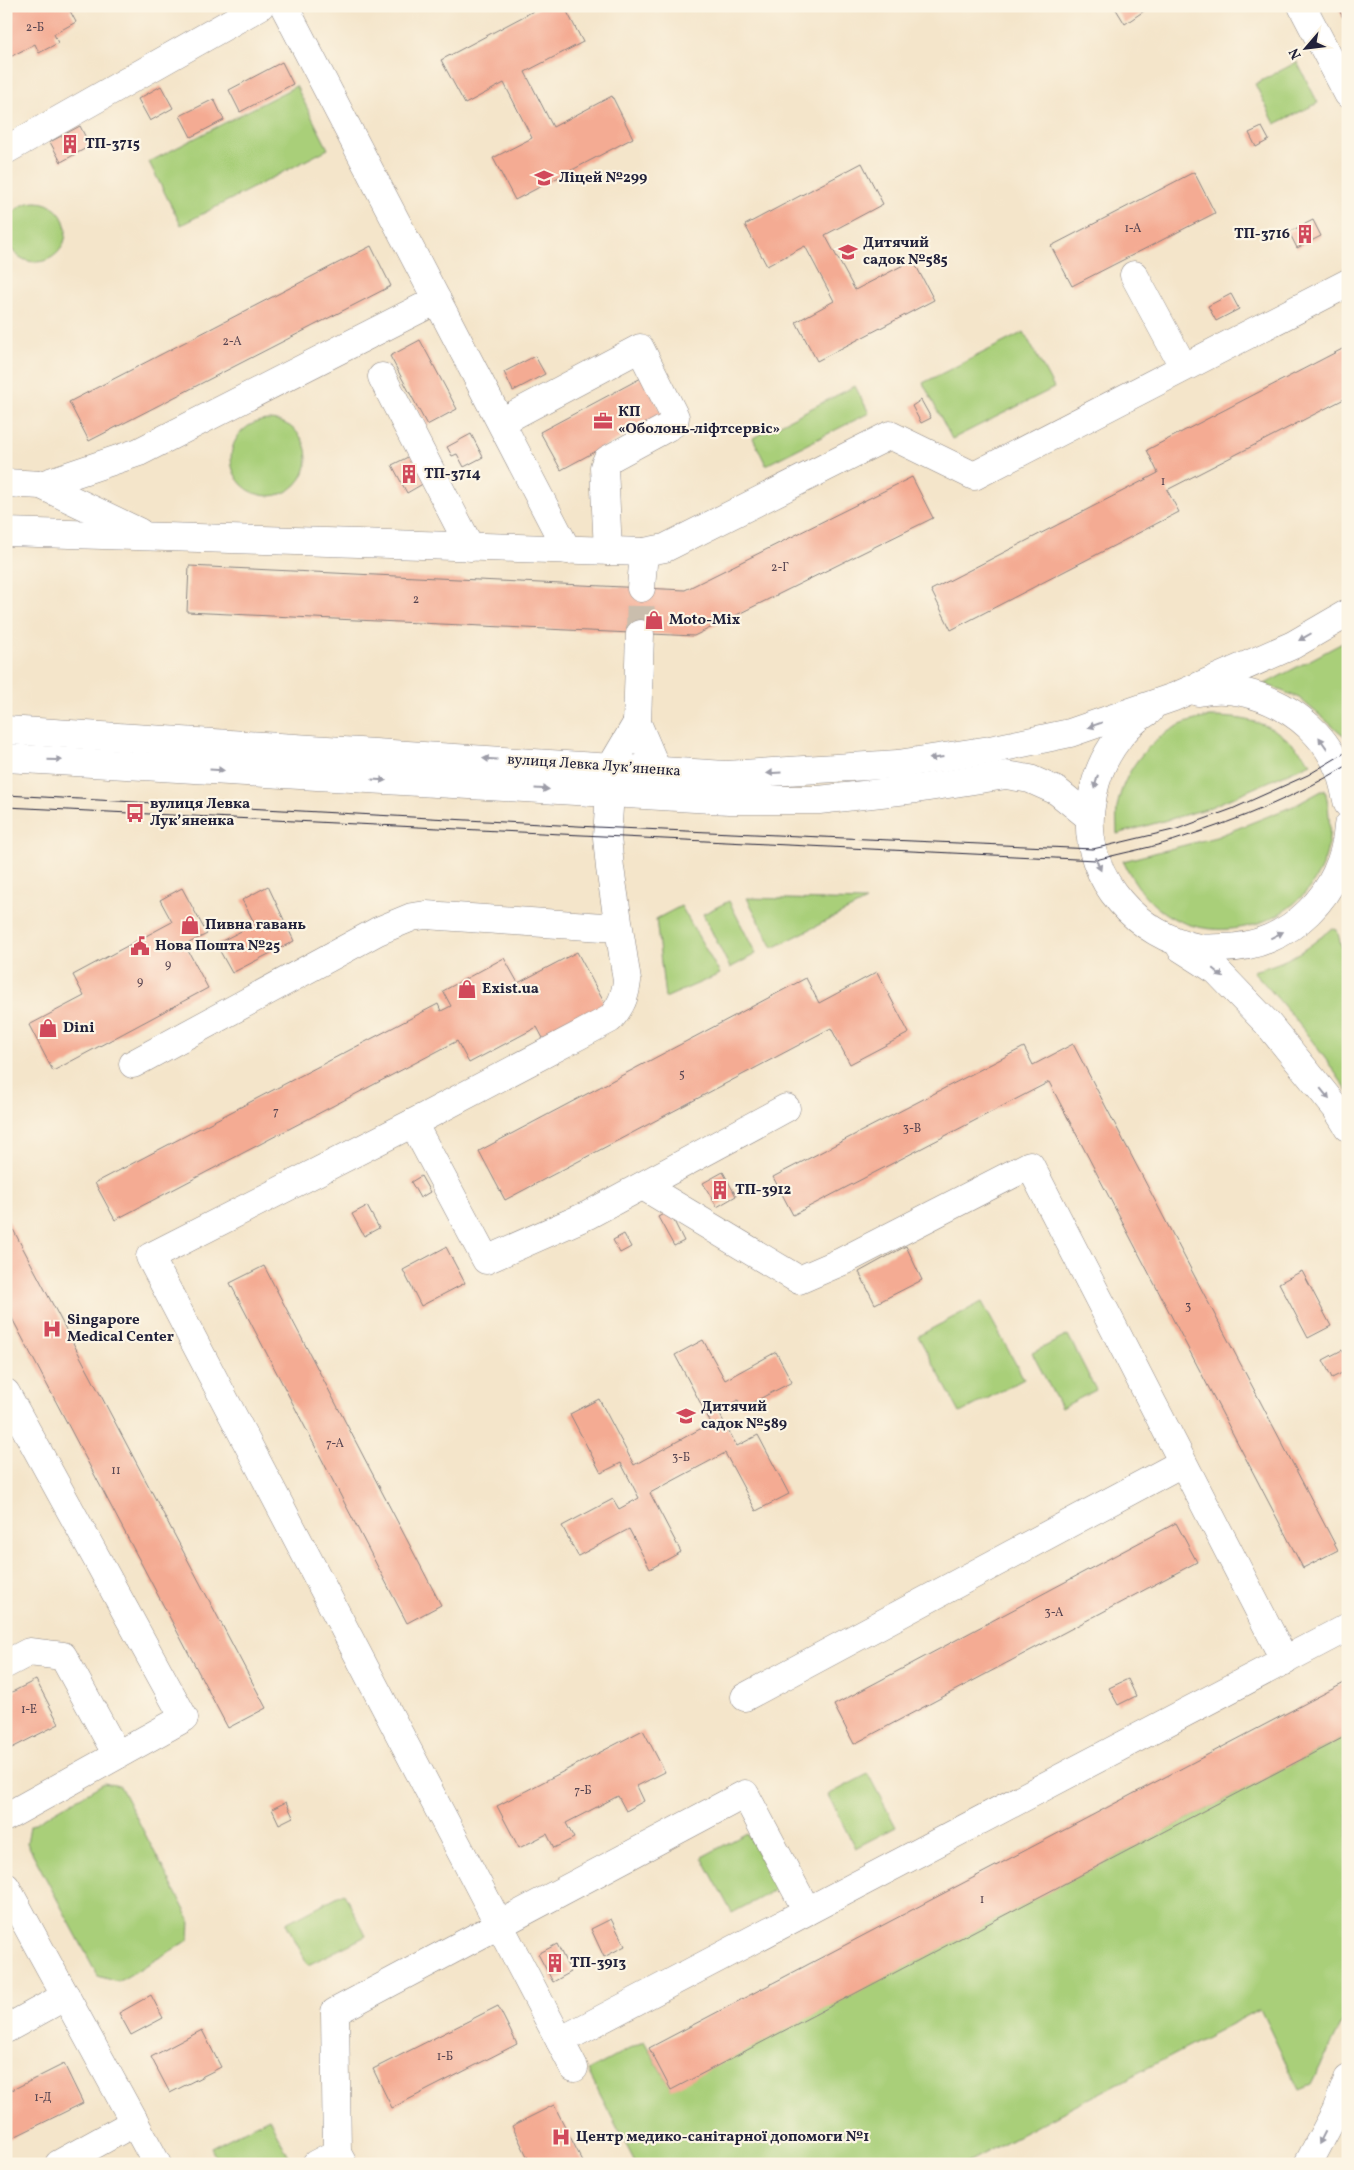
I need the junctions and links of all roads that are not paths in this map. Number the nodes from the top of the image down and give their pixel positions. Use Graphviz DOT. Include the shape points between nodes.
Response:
graph roads {
  1 [pos="260,6"];
  2 [pos="284,6"];
  3 [pos="1302,6"];
  4 [pos="1348,94"];
  5 [pos="6,150"];
  6 [pos="1134,275"];
  7 [pos="1348,283"];
  8 [pos="437,300"];
  9 [pos="1183,366"];
  10 [pos="382,377"];
  11 [pos="501,422"];
  12 [pos="6,483"];
  13 [pos="41,485"];
  14 [pos="6,532"];
  15 [pos="150,537"];
  16 [pos="470,547"];
  17 [pos="567,550"];
  18 [pos="608,551"];
  19 [pos="644,552"];
  20 [pos="641,588"];
  21 [pos="1348,613"];
  22 [pos="640,634"];
  23 [pos="1174,697"];
  24 [pos="637,723"];
  25 [pos="6,730"];
  26 [pos="6,758"];
  27 [pos="657,770"];
  28 [pos="610,780"];
  29 [pos="1348,804"];
  30 [pos="1090,817"];
  31 [pos="1348,844"];
  32 [pos="618,928"];
  33 [pos="1162,936"];
  34 [pos="133,1064"];
  35 [pos="786,1108"];
  36 [pos="413,1124"];
  37 [pos="1348,1126"];
  38 [pos="643,1186"];
  39 [pos="6,1393"];
  40 [pos="1182,1463"];
  41 [pos="1348,1627"];
  42 [pos="1285,1660"];
  43 [pos="6,1664"];
  44 [pos="745,1697"];
  45 [pos="117,1756"];
  46 [pos="6,1816"];
  47 [pos="6,1887"];
  48 [pos="807,1911"];
  49 [pos="499,1925"];
  50 [pos="66,1996"];
  51 [pos="6,2029"];
  52 [pos="560,2041"];
  53 [pos="574,2068"];
  54 [pos="1348,2079"];
  55 [pos="135,2122"];
  56 [pos="332,2160"];
  57 [pos="59,2164"];
  58 [pos="157,2164"];
  59 [pos="1308,2164"];
  1 -- 5 [label="main road"];
  2 -- 8 [label="main road"];
  3 -- 4 [label="main road"];
  6 -- 9 [label="main road"];
  7 -- 9 [label="main road"];
  8 -- 11 [label="main road"];
  8 -- 13 [label="main road" via="139,452"];
  9 -- 19 [label="main road" via="974,476 890,435 665,548"];
  10 -- 16 [label="main road"];
  11 -- 17 [label="main road"];
  11 -- 18 [label="main road" via="640,348 675,417 674,423 668,427 607,460 604,467"];
  12 -- 13 [label="main road"];
  13 -- 15 [label="main road"];
  14 -- 15 [label="main road"];
  15 -- 16 [label="main road"];
  16 -- 17 [label="main road"];
  17 -- 18 [label="main road"];
  18 -- 19 [label="main road"];
  19 -- 20 [label="main road"];
  21 -- 23 [label="main road, one-way" via="1293,644"];
  22 -- 24 [label="main road"];
  23 -- 27 [label="main road, вулиця Левка Лукʼяненка, one-way" via="1070,733 990,750 898,764 726,775"];
  29 -- 23 [label="main road, one-way" via="1334,759 1312,729 1283,706 1248,692 1210,690"];
  23 -- 30 [label="main road, one-way" via="1140,716 1113,744 1096,779"];
  24 -- 27 [label="main road"];
  24 -- 28 [label="main road"];
  28 -- 25 [label="main road, вулиця Левка Лукʼяненка, one-way"];
  26 -- 28 [label="main road, вулиця Левка Лукʼяненка, one-way"];
  27 -- 28 [label="main road, вулиця Левка Лукʼяненка"];
  28 -- 30 [label="main road, вулиця Левка Лукʼяненка" via="729,800 819,800 1006,775 1030,779 1057,791"];
  28 -- 32 [label="main road" via="607,837"];
  30 -- 33 [label="main road, one-way" via="1096,860 1111,891 1134,917"];
  33 -- 31 [label="main road, one-way" via="1200,948 1239,948 1276,936 1309,914 1332,884"];
  32 -- 34 [label="main road" via="426,915 412,917 378,931"];
  32 -- 36 [label="main road" via="627,981 620,1008 610,1019"];
  33 -- 37 [label="main road, one-way" via="1217,971 1268,1024"];
  35 -- 38 [label="main road"];
  36 -- 38 [label="main road" via="486,1260 588,1215"];
  36 -- 49 [label="main road" via="150,1257"];
  38 -- 40 [label="main road" via="799,1280 843,1261 1030,1165"];
  39 -- 45 [label="main road" via="184,1718"];
  40 -- 42 [label="main road"];
  40 -- 44 [label="main road"];
  41 -- 42 [label="main road"];
  42 -- 48 [label="main road"];
  43 -- 45 [label="main road" via="29,1652 63,1656"];
  45 -- 46 [label="main road"];
  47 -- 50 [label="main road"];
  48 -- 49 [label="main road" via="745,1794"];
  48 -- 52 [label="main road"];
  49 -- 52 [label="main road"];
  49 -- 56 [label="main road" via="335,2012"];
  50 -- 51 [label="main road"];
  50 -- 55 [label="main road"];
  52 -- 53 [label="main road"];
  54 -- 59 [label="main road, one-way"];
  55 -- 57 [label="main road"];
  55 -- 58 [label="main road"];
}
